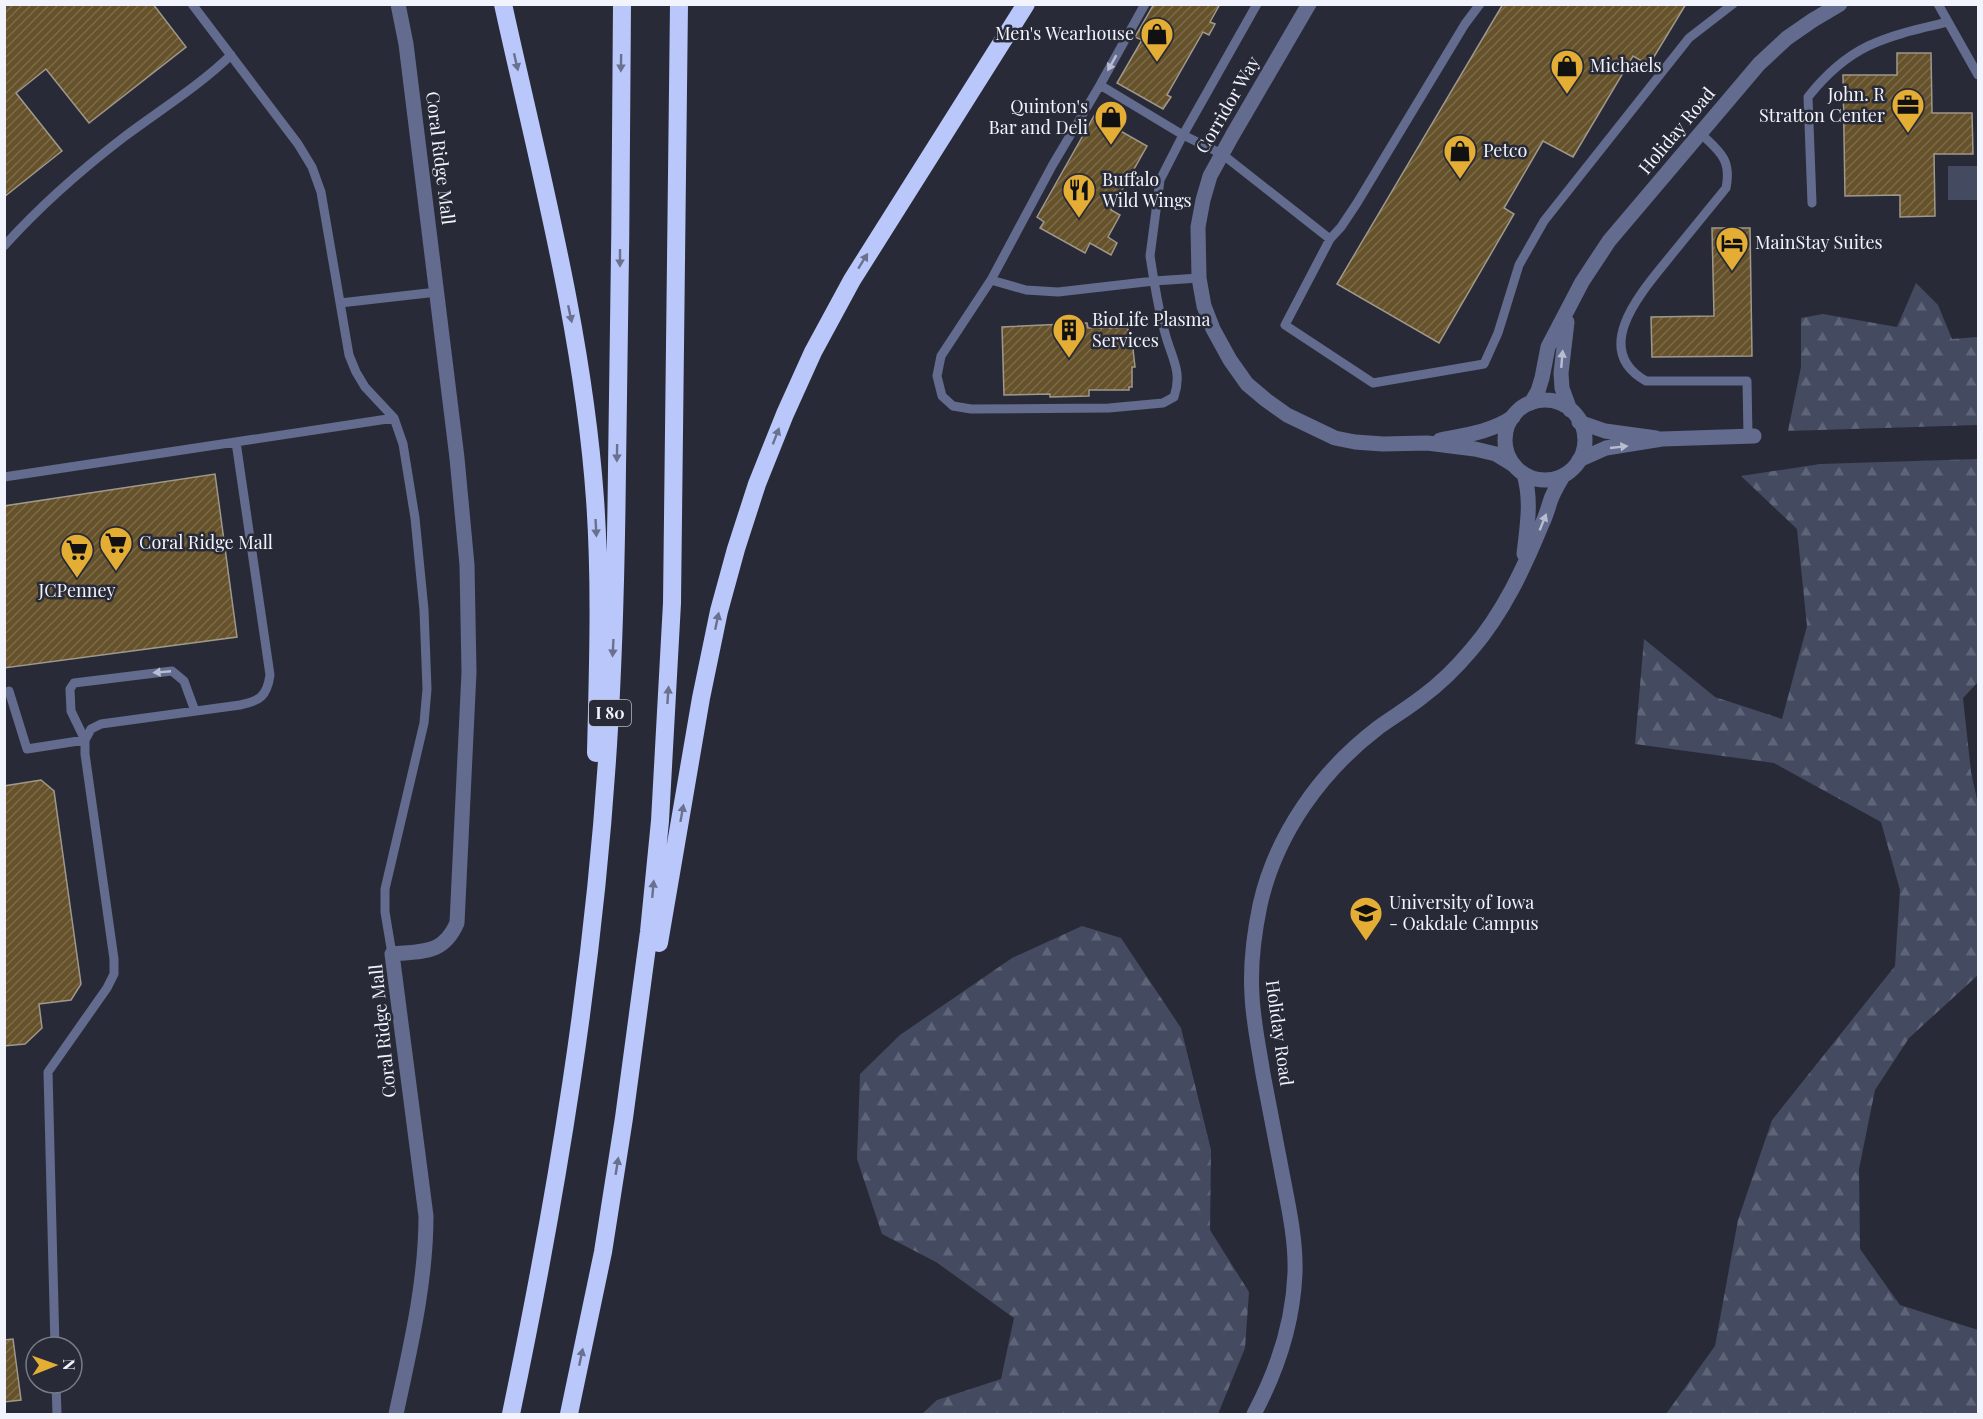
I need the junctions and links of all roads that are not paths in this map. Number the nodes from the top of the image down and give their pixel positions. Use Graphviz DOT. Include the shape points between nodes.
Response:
graph roads {
  1 [pos="192,4"];
  2 [pos="398,4"];
  3 [pos="503,4"];
  4 [pos="622,4"];
  5 [pos="679,4"];
  6 [pos="1026,4"];
  7 [pos="1145,4"];
  8 [pos="1257,4"];
  9 [pos="1309,4"];
  10 [pos="1480,4"];
  11 [pos="1733,4"];
  12 [pos="1840,4"];
  13 [pos="1938,4"];
  14 [pos="1948,22"];
  15 [pos="231,55"];
  16 [pos="1978,75"];
  17 [pos="1100,85"];
  18 [pos="1700,133"];
  19 [pos="1183,135"];
  20 [pos="1222,154"];
  21 [pos="1812,203"];
  22 [pos="1330,239"];
  23 [pos="4,246"];
  24 [pos="1199,278"];
  25 [pos="991,280"];
  26 [pos="1154,281"];
  27 [pos="437,292"];
  28 [pos="340,303"];
  29 [pos="1570,308"];
  30 [pos="1531,403"];
  31 [pos="1575,416"];
  32 [pos="1513,417"];
  33 [pos="394,418"];
  34 [pos="1751,436"];
  35 [pos="1662,439"];
  36 [pos="236,442"];
  37 [pos="1427,443"];
  38 [pos="1579,460"];
  39 [pos="1519,470"];
  40 [pos="1563,476"];
  41 [pos="4,477"];
  42 [pos="1522,567"];
  43 [pos="9,691"];
  44 [pos="195,711"];
  45 [pos="86,740"];
  46 [pos="595,892"];
  47 [pos="392,954"];
  48 [pos="624,1118"];
  49 [pos="55,1335"];
  50 [pos="56,1395"];
  51 [pos="57,1414"];
  52 [pos="396,1414"];
  53 [pos="511,1414"];
  54 [pos="569,1414"];
  55 [pos="1254,1414"];
  1 -- 15 [label="lane"];
  2 -- 27 [label="street, Coral Ridge Mall"];
  3 -- 46 [label="highway, one-way" via="574,335 595,498"];
  4 -- 46 [label="highway, I 80, one-way" via="615,606"];
  48 -- 5 [label="highway, one-way" via="649,932 669,672"];
  48 -- 6 [label="highway, one-way" via="719,611 757,484 813,352 852,280"];
  7 -- 17 [label="lane, one-way"];
  8 -- 19 [label="lane"];
  9 -- 20 [label="street, Corridor Way"];
  10 -- 22 [label="lane" via="1357,203"];
  11 -- 22 [label="lane" via="1689,38 1544,221 1519,265 1484,364 1373,383 1285,326"];
  12 -- 18 [label="street, Holiday Road" via="1787,38 1759,64"];
  13 -- 14 [label="lane"];
  14 -- 16 [label="lane"];
  14 -- 21 [label="lane" via="1869,45 1824,76 1808,97"];
  15 -- 23 [label="lane" via="76,176"];
  15 -- 28 [label="lane" via="312,167 327,218"];
  17 -- 19 [label="lane"];
  17 -- 25 [label="lane"];
  18 -- 29 [label="street, Holiday Road" via="1609,241"];
  18 -- 34 [label="lane" via="1722,154 1728,171 1726,188 1637,298 1625,321 1622,352 1635,375 1646,381 1747,381"];
  19 -- 20 [label="lane"];
  19 -- 26 [label="lane" via="1160,180 1150,256"];
  20 -- 22 [label="lane"];
  20 -- 24 [label="street, Corridor Way" via="1210,176 1198,226"];
  24 -- 26 [label="lane"];
  24 -- 37 [label="street, Corridor Way" via="1204,306 1230,360 1247,384 1266,400 1287,415 1335,438 1383,444"];
  25 -- 26 [label="lane" via="1026,290 1058,292"];
  25 -- 26 [label="lane" via="941,356 939,385 942,396 953,406 1109,408 1163,403 1174,397 1177,369"];
  27 -- 28 [label="lane"];
  27 -- 47 [label="street, Coral Ridge Mall" via="462,501 469,608 468,715 456,923 444,944 434,950"];
  28 -- 33 [label="lane" via="356,372"];
  29 -- 30 [label="street, Holiday Road" via="1548,347 1540,384"];
  31 -- 29 [label="street, Holiday Road, one-way" via="1562,388 1561,363"];
  30 -- 31 [label="street" via="1554,401"];
  30 -- 32 [label="street"];
  31 -- 35 [label="street" via="1605,431"];
  31 -- 38 [label="street, Holiday Road" via="1584,430 1585,444"];
  32 -- 37 [label="street, Corridor Way" via="1487,430"];
  32 -- 39 [label="street, Holiday Road" via="1506,444 1509,457"];
  33 -- 36 [label="lane"];
  33 -- 47 [label="lane" via="403,444 415,518 427,689 424,723 386,889 385,912"];
  34 -- 35 [label="street"];
  38 -- 35 [label="street, one-way" via="1606,448"];
  36 -- 41 [label="lane"];
  36 -- 44 [label="lane" via="270,675 264,694 255,702"];
  37 -- 39 [label="street, Corridor Way" via="1496,454"];
  38 -- 40 [label="street, Holiday Road"];
  39 -- 40 [label="street" via="1539,480"];
  39 -- 42 [label="street, Holiday Road" via="1528,486 1529,509"];
  42 -- 40 [label="street, Holiday Road, one-way"];
  42 -- 55 [label="street, Holiday Road" via="1493,621 1452,672 1355,747 1314,791 1292,826 1260,903 1252,995 1293,1234 1295,1271 1285,1341"];
  43 -- 45 [label="lane" via="27,749"];
  44 -- 45 [label="lane" via="101,724 91,729"];
  44 -- 45 [label="lane, one-way" via="184,681 172,671 74,683 70,688 71,711"];
  45 -- 49 [label="lane" via="87,776 114,974 48,1072"];
  46 -- 53 [label="highway, I 80" via="557,1179"];
  47 -- 52 [label="street, Coral Ridge Mall" via="426,1228 424,1276"];
  54 -- 48 [label="highway, one-way" via="603,1252"];
  50 -- 51 [label="lane"];
}
